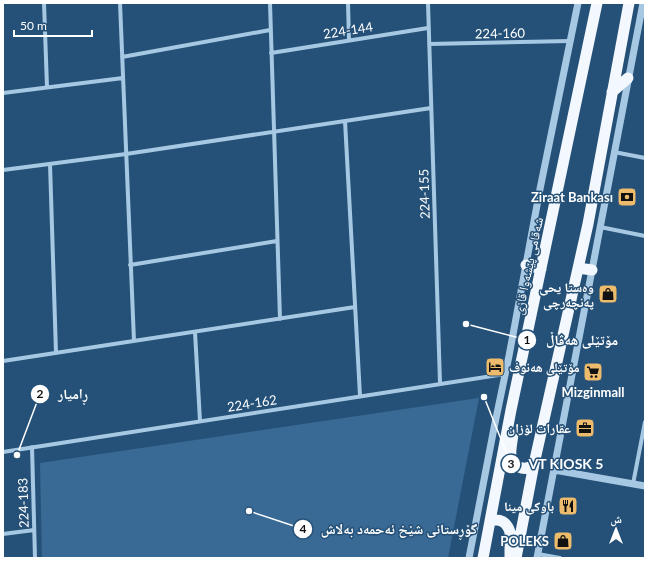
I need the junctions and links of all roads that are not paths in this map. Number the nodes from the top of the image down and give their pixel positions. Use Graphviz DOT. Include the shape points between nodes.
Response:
graph roads {
  1 [pos="44,3"];
  2 [pos="120,3"];
  3 [pos="270,3"];
  4 [pos="348,3"];
  5 [pos="428,3"];
  6 [pos="578,3"];
  7 [pos="597,3"];
  8 [pos="629,3"];
  9 [pos="643,3"];
  10 [pos="428,28"];
  11 [pos="270,30"];
  12 [pos="350,40"];
  13 [pos="571,41"];
  14 [pos="429,44"];
  15 [pos="271,53"];
  16 [pos="122,57"];
  17 [pos="123,78"];
  18 [pos="628,78"];
  19 [pos="47,87"];
  20 [pos="612,92"];
  21 [pos="3,93"];
  22 [pos="431,108"];
  23 [pos="345,121"];
  24 [pos="273,132"];
  25 [pos="614,152"];
  26 [pos="126,154"];
  27 [pos="645,158"];
  28 [pos="50,164"];
  29 [pos="3,170"];
  30 [pos="600,227"];
  31 [pos="645,236"];
  32 [pos="277,241"];
  33 [pos="130,264"];
  34 [pos="526,265"];
  35 [pos="541,268"];
  36 [pos="578,268"];
  37 [pos="592,270"];
  38 [pos="355,307"];
  39 [pos="280,319"];
  40 [pos="195,332"];
  41 [pos="134,341"];
  42 [pos="56,353"];
  43 [pos="3,361"];
  44 [pos="505,374"];
  45 [pos="440,384"];
  46 [pos="360,396"];
  47 [pos="511,410"];
  48 [pos="200,421"];
  49 [pos="645,422"];
  50 [pos="32,447"];
  51 [pos="3,452"];
  52 [pos="534,464"];
  53 [pos="554,470"];
  54 [pos="633,484"];
  55 [pos="645,486"];
  56 [pos="490,521"];
  57 [pos="34,530"];
  58 [pos="3,534"];
  59 [pos="538,556"];
  60 [pos="35,558"];
  61 [pos="469,558"];
  62 [pos="483,558"];
  63 [pos="510,558"];
  64 [pos="516,558"];
  65 [pos="560,558"];
  1 -- 19 [label="street"];
  2 -- 16 [label="street"];
  3 -- 11 [label="street"];
  4 -- 12 [label="street"];
  5 -- 10 [label="street, 224-155"];
  6 -- 13 [label="street"];
  7 -- 35 [label="highway, شەقامی پێشەوا قازی"];
  8 -- 20 [label="highway"];
  9 -- 18 [label="street"];
  10 -- 12 [label="street, 224-144"];
  10 -- 14 [label="street, 224-155"];
  11 -- 15 [label="street"];
  11 -- 16 [label="street"];
  12 -- 15 [label="street, 224-144"];
  13 -- 14 [label="street, 224-160"];
  13 -- 34 [label="street"];
  14 -- 22 [label="street, 224-155"];
  15 -- 24 [label="street"];
  16 -- 17 [label="street"];
  17 -- 19 [label="street"];
  17 -- 26 [label="street"];
  18 -- 20 [label="highway"];
  18 -- 25 [label="street"];
  19 -- 21 [label="street"];
  20 -- 36 [label="highway"];
  22 -- 23 [label="street"];
  22 -- 45 [label="street, 224-155"];
  23 -- 24 [label="street"];
  23 -- 38 [label="street"];
  24 -- 26 [label="street"];
  24 -- 32 [label="street"];
  25 -- 27 [label="street"];
  25 -- 30 [label="street"];
  26 -- 28 [label="street"];
  26 -- 33 [label="street"];
  28 -- 29 [label="street"];
  28 -- 42 [label="street"];
  30 -- 31 [label="street"];
  30 -- 37 [label="street"];
  32 -- 33 [label="street"];
  32 -- 39 [label="street"];
  33 -- 41 [label="street"];
  34 -- 35 [label="highway"];
  34 -- 44 [label="street"];
  35 -- 47 [label="highway, شەقامی پێشەوا قازی"];
  36 -- 37 [label="highway"];
  36 -- 52 [label="highway"];
  37 -- 53 [label="street"];
  38 -- 39 [label="street"];
  38 -- 46 [label="street"];
  39 -- 40 [label="street"];
  40 -- 41 [label="street"];
  40 -- 48 [label="street"];
  41 -- 42 [label="street"];
  42 -- 43 [label="street"];
  44 -- 45 [label="street, 224-162"];
  44 -- 61 [label="street"];
  45 -- 46 [label="street, 224-162"];
  46 -- 48 [label="street, 224-162"];
  47 -- 52 [label="highway" via="511,459 519,467 527,468"];
  47 -- 56 [label="highway, شەقامی پێشەوا قازی"];
  48 -- 50 [label="street, 224-162"];
  49 -- 54 [label="street"];
  50 -- 51 [label="street, 224-162"];
  50 -- 57 [label="street, 224-183"];
  52 -- 64 [label="highway"];
  53 -- 54 [label="street"];
  53 -- 59 [label="street"];
  54 -- 55 [label="street"];
  56 -- 62 [label="highway, شەقامی پێشەوا قازی"];
  56 -- 63 [label="highway" via="503,521 509,528"];
  57 -- 58 [label="street"];
  57 -- 60 [label="street, 224-183"];
  59 -- 65 [label="street"];
}
